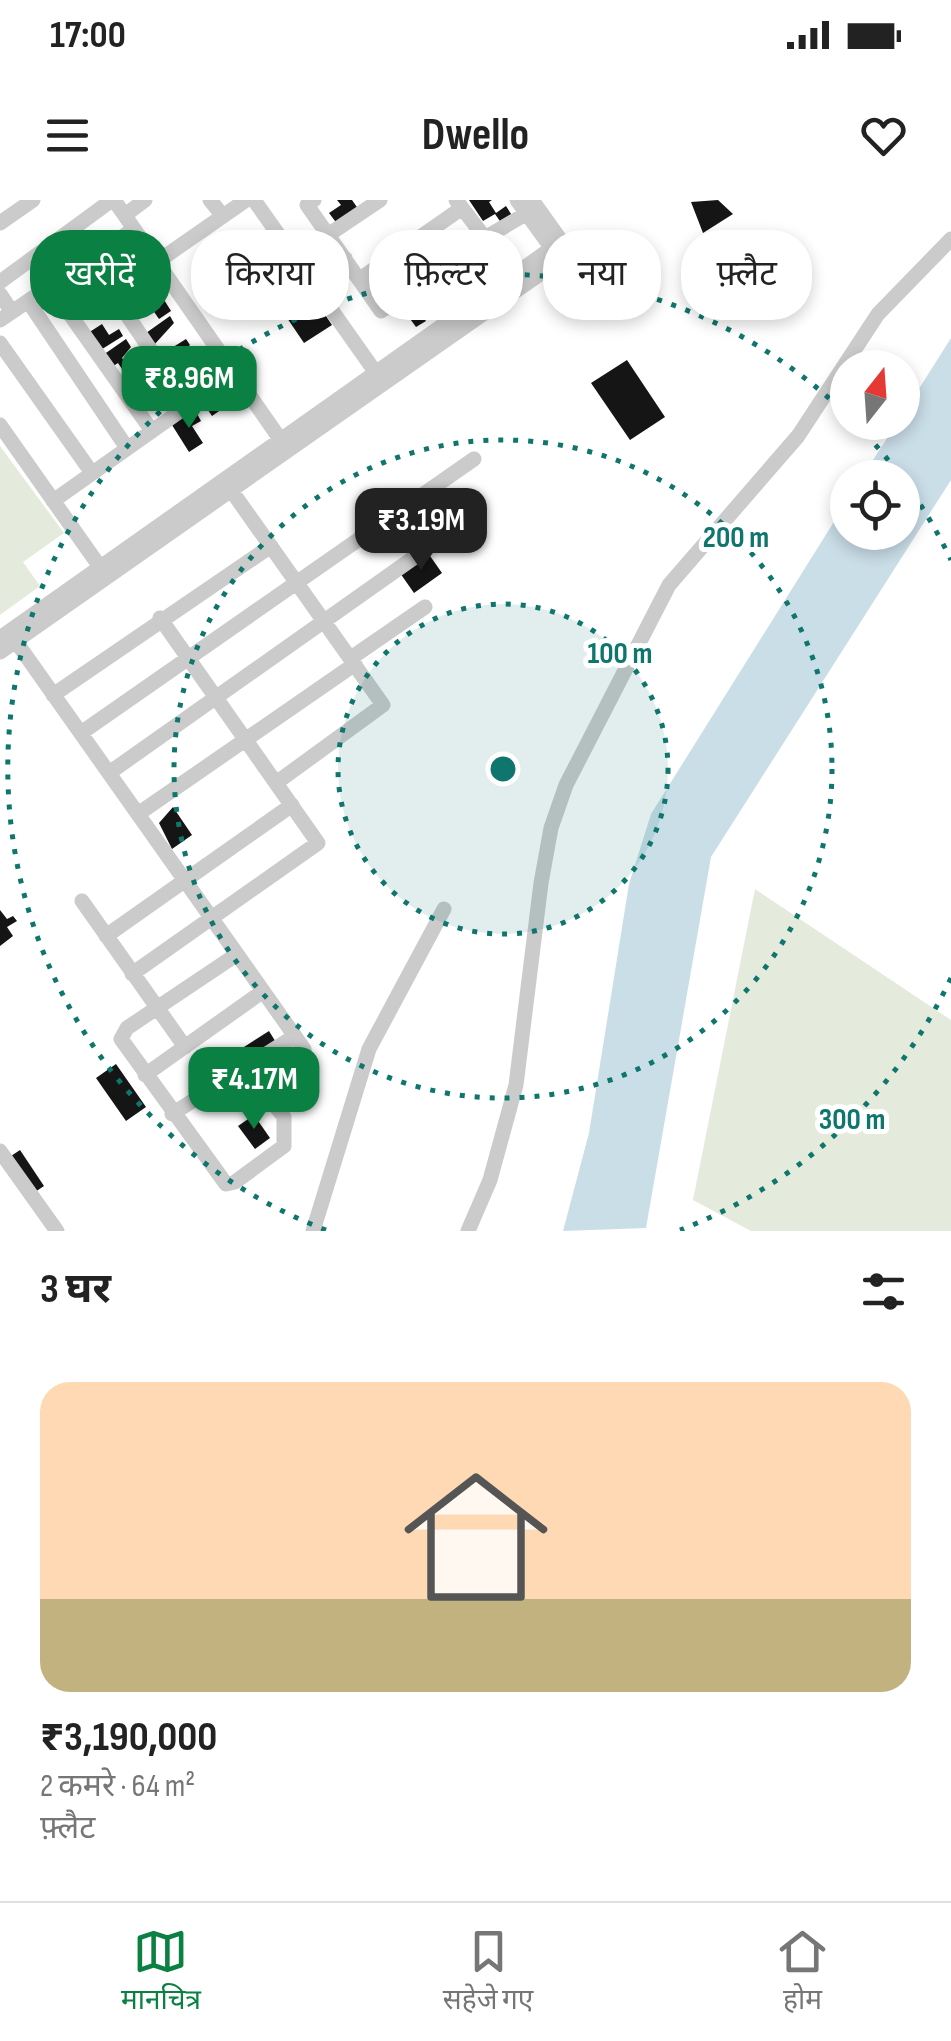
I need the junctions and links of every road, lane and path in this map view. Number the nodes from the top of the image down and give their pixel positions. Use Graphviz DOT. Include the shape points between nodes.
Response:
graph roads {
  1 [pos="33,200"];
  2 [pos="113,200"];
  3 [pos="145,200"];
  4 [pos="210,200"];
  5 [pos="246,200"];
  6 [pos="254,200"];
  7 [pos="314,200"];
  8 [pos="380,200"];
  9 [pos="517,200"];
  10 [pos="459,204"];
  11 [pos="532,207"];
  12 [pos="223,216"];
  13 [pos="130,222"];
  14 [pos="0,223"];
  15 [pos="121,230"];
  16 [pos="135,230"];
  17 [pos="275,230"];
  18 [pos="324,230"];
  19 [pos="335,230"];
  20 [pos="479,230"];
  21 [pos="497,230"];
  22 [pos="546,230"];
  23 [pos="951,239"];
  24 [pos="171,252"];
  25 [pos="543,260"];
  26 [pos="543,261"];
  27 [pos="349,264"];
  28 [pos="360,279"];
  29 [pos="0,282"];
  30 [pos="171,282"];
  31 [pos="369,293"];
  32 [pos="0,294"];
  33 [pos="28,302"];
  34 [pos="6,316"];
  35 [pos="74,320"];
  36 [pos="131,320"];
  37 [pos="339,320"];
  38 [pos="0,343"];
  39 [pos="376,372"];
  40 [pos="234,373"];
  41 [pos="188,405"];
  42 [pos="0,426"];
  43 [pos="152,430"];
  44 [pos="280,439"];
  45 [pos="127,448"];
  46 [pos="474,459"];
  47 [pos="92,474"];
  48 [pos="228,485"];
  49 [pos="53,501"];
  50 [pos="452,530"];
  51 [pos="271,546"];
  52 [pos="100,567"];
  53 [pos="297,583"];
  54 [pos="425,607"];
  55 [pos="160,618"];
  56 [pos="324,621"];
  57 [pos="9,637"];
  58 [pos="0,652"];
  59 [pos="188,659"];
  60 [pos="353,661"];
  61 [pos="54,695"];
  62 [pos="216,698"];
  63 [pos="81,734"];
  64 [pos="246,740"];
  65 [pos="108,774"];
  66 [pos="276,783"];
  67 [pos="292,805"];
  68 [pos="138,814"];
  69 [pos="182,882"];
  70 [pos="82,901"];
  71 [pos="444,909"];
  72 [pos="210,920"];
  73 [pos="106,936"];
  74 [pos="236,955"];
  75 [pos="132,974"];
  76 [pos="262,992"];
  77 [pos="156,1009"];
  78 [pos="185,1047"];
  79 [pos="245,1067"];
  80 [pos="144,1075"];
  81 [pos="172,1114"];
  82 [pos="0,1151"];
  83 [pos="57,1231"];
  84 [pos="314,1231"];
  85 [pos="468,1231"];
  1 -- 14 [label="street"];
  2 -- 13 [label="street"];
  2 -- 29 [label="street"];
  3 -- 13 [label="street"];
  4 -- 12 [label="street"];
  5 -- 12 [label="street"];
  6 -- 17 [label="street"];
  7 -- 18 [label="street" via="307,205"];
  8 -- 19 [label="street"];
  9 -- 11 [label="street"];
  10 -- 20 [label="street"];
  10 -- 28 [label="street"];
  11 -- 21 [label="street"];
  11 -- 22 [label="street"];
  12 -- 24 [label="street"];
  13 -- 15 [label="street"];
  13 -- 16 [label="street"];
  23 -- 85 [label="street" via="878,314 798,436 669,585 566,785 540,883 516,1085"];
  25 -- 39 [label="street"];
  26 -- 48 [label="street"];
  27 -- 28 [label="street"];
  28 -- 31 [label="street"];
  30 -- 40 [label="street"];
  32 -- 34 [label="street"];
  33 -- 34 [label="street"];
  33 -- 45 [label="street"];
  35 -- 43 [label="street"];
  36 -- 41 [label="street"];
  37 -- 39 [label="street"];
  38 -- 47 [label="street"];
  39 -- 44 [label="street"];
  40 -- 41 [label="street"];
  40 -- 44 [label="street"];
  41 -- 43 [label="street"];
  42 -- 49 [label="street"];
  43 -- 45 [label="street"];
  44 -- 48 [label="street"];
  45 -- 47 [label="street"];
  46 -- 53 [label="street"];
  47 -- 49 [label="street"];
  48 -- 51 [label="street"];
  48 -- 52 [label="street"];
  48 -- 57 [label="street"];
  49 -- 52 [label="street"];
  50 -- 56 [label="street"];
  51 -- 53 [label="street"];
  51 -- 55 [label="street"];
  52 -- 57 [label="street"];
  53 -- 56 [label="street"];
  53 -- 59 [label="street"];
  54 -- 60 [label="street"];
  55 -- 59 [label="street"];
  55 -- 61 [label="street"];
  56 -- 60 [label="street"];
  56 -- 62 [label="street"];
  57 -- 58 [label="street"];
  57 -- 61 [label="street"];
  59 -- 62 [label="street"];
  59 -- 63 [label="street"];
  60 -- 64 [label="street"];
  60 -- 66 [label="street" via="382,700 381,709"];
  61 -- 63 [label="street"];
  62 -- 64 [label="street"];
  62 -- 65 [label="street"];
  63 -- 65 [label="street"];
  64 -- 66 [label="street"];
  64 -- 68 [label="street"];
  65 -- 68 [label="street"];
  66 -- 67 [label="street"];
  67 -- 69 [label="street"];
  67 -- 72 [label="street" via="317,848"];
  68 -- 69 [label="street"];
  69 -- 72 [label="street"];
  69 -- 73 [label="street"];
  70 -- 73 [label="street"];
  71 -- 84 [label="street" via="369,1050"];
  72 -- 74 [label="street"];
  72 -- 75 [label="street"];
  73 -- 75 [label="street"];
  74 -- 76 [label="street"];
  74 -- 77 [label="street"];
  75 -- 77 [label="street"];
  76 -- 78 [label="street"];
  76 -- 79 [label="street" via="300,1042"];
  77 -- 78 [label="street"];
  77 -- 80 [label="street" via="127,1028 121,1040"];
  78 -- 80 [label="street"];
  79 -- 81 [label="street"];
  79 -- 81 [label="street" via="287,1126 281,1150 235,1182 222,1181"];
  80 -- 81 [label="street"];
  82 -- 83 [label="street"];
}
